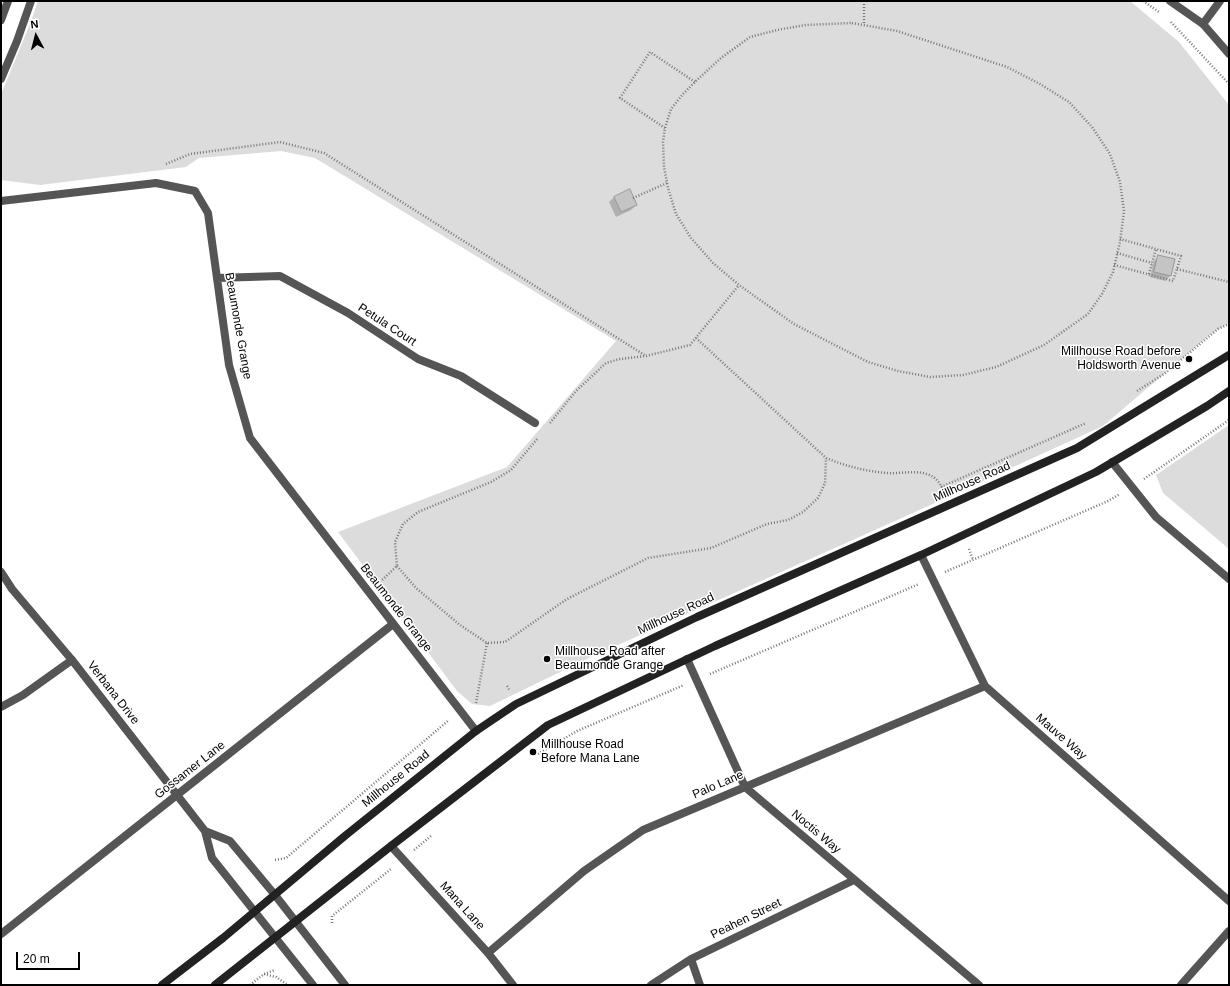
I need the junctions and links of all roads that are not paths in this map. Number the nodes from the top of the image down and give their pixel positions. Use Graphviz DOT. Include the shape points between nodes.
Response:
graph roads {
  1 [pos="8,1"];
  2 [pos="31,1"];
  3 [pos="1170,1"];
  4 [pos="1220,1"];
  5 [pos="1,20"];
  6 [pos="1203,24"];
  7 [pos="1229,54"];
  8 [pos="1,79"];
  9 [pos="1,201"];
  10 [pos="217,278"];
  11 [pos="1229,355"];
  12 [pos="1229,391"];
  13 [pos="535,423"];
  14 [pos="1112,462"];
  15 [pos="921,555"];
  16 [pos="1,572"];
  17 [pos="1229,579"];
  18 [pos="393,624"];
  19 [pos="687,659"];
  20 [pos="72,660"];
  21 [pos="985,686"];
  22 [pos="1,707"];
  23 [pos="476,731"];
  24 [pos="745,787"];
  25 [pos="177,796"];
  26 [pos="205,830"];
  27 [pos="391,846"];
  28 [pos="854,880"];
  29 [pos="275,895"];
  30 [pos="1229,902"];
  31 [pos="255,912"];
  32 [pos="296,921"];
  33 [pos="1229,931"];
  34 [pos="1,934"];
  35 [pos="276,937"];
  36 [pos="488,954"];
  37 [pos="691,959"];
  38 [pos="162,985"];
  39 [pos="215,985"];
  40 [pos="313,985"];
  41 [pos="345,985"];
  42 [pos="513,985"];
  43 [pos="651,985"];
  44 [pos="700,985"];
  45 [pos="979,985"];
  46 [pos="1181,985"];
  1 -- 5 [label="street"];
  2 -- 8 [label="street"];
  3 -- 6 [label="street"];
  4 -- 6 [label="street"];
  6 -- 7 [label="street"];
  9 -- 10 [label="street, Beaumonde Grange" via="156,184 195,191 208,213"];
  10 -- 13 [label="street, Petula Court" via="280,276 348,313 418,359 460,376"];
  10 -- 18 [label="street, Beaumonde Grange" via="229,365 250,438"];
  11 -- 23 [label="main road, Millhouse Road" via="1077,448 697,617 516,704"];
  12 -- 14 [label="main road"];
  14 -- 15 [label="main road"];
  14 -- 17 [label="street" via="1156,517"];
  15 -- 19 [label="main road"];
  15 -- 21 [label="street, Mauve Way"];
  16 -- 20 [label="street, Verbana Drive" via="12,589"];
  18 -- 23 [label="street, Beaumonde Grange"];
  18 -- 25 [label="street, Gossamer Lane"];
  19 -- 24 [label="street, Noctis Way"];
  19 -- 27 [label="main road" via="548,725"];
  20 -- 22 [label="street" via="23,695"];
  20 -- 25 [label="street, Verbana Drive"];
  21 -- 24 [label="street, Palo Lane"];
  21 -- 30 [label="street, Mauve Way"];
  23 -- 29 [label="main road, Millhouse Road"];
  24 -- 28 [label="street, Noctis Way"];
  24 -- 36 [label="street, Palo Lane" via="643,830 584,871"];
  25 -- 26 [label="street, Verbana Drive"];
  25 -- 34 [label="street, Gossamer Lane"];
  26 -- 29 [label="street, Verbana Drive" via="230,841"];
  26 -- 31 [label="street, Verbana Drive" via="212,858"];
  27 -- 32 [label="main road"];
  27 -- 36 [label="street, Mana Lane"];
  28 -- 37 [label="street, Peahen Street"];
  28 -- 45 [label="street, Noctis Way"];
  29 -- 31 [label="main road, Millhouse Road"];
  29 -- 32 [label="street, Verbana Drive"];
  31 -- 35 [label="street, Verbana Drive"];
  31 -- 38 [label="main road, Millhouse Road"];
  32 -- 35 [label="main road"];
  32 -- 41 [label="street, Verbana Drive"];
  33 -- 46 [label="street"];
  35 -- 39 [label="main road"];
  35 -- 40 [label="street, Verbana Drive"];
  36 -- 42 [label="street, Mana Lane"];
  37 -- 43 [label="street, Peahen Street"];
  37 -- 44 [label="street"];
}
